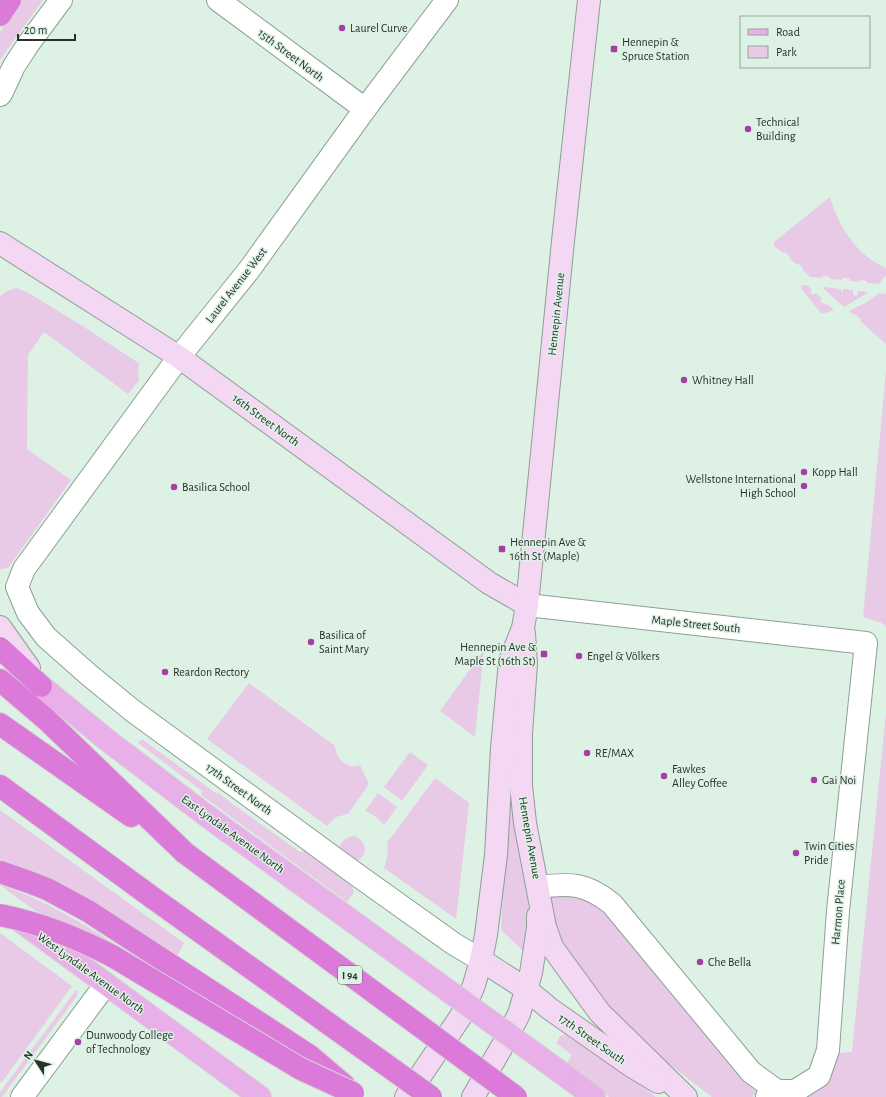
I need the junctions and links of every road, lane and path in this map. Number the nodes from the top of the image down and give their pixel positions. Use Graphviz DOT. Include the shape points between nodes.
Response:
graph roads {
  1 [pos="10,0"];
  2 [pos="61,0"];
  3 [pos="218,0"];
  4 [pos="447,0"];
  5 [pos="589,0"];
  6 [pos="0,16"];
  7 [pos="1,93"];
  8 [pos="365,109"];
  9 [pos="0,113"];
  10 [pos="0,243"];
  11 [pos="179,358"];
  12 [pos="24,569"];
  13 [pos="527,606"];
  14 [pos="0,627"];
  15 [pos="523,628"];
  16 [pos="866,642"];
  17 [pos="0,648"];
  18 [pos="0,680"];
  19 [pos="41,686"];
  20 [pos="0,724"];
  21 [pos="0,786"];
  22 [pos="185,853"];
  23 [pos="0,872"];
  24 [pos="538,887"];
  25 [pos="0,906"];
  26 [pos="0,915"];
  27 [pos="481,960"];
  28 [pos="504,975"];
  29 [pos="106,984"];
  30 [pos="526,989"];
  31 [pos="772,1094"];
  32 [pos="356,1095"];
  33 [pos="22,1097"];
  34 [pos="260,1097"];
  35 [pos="406,1097"];
  36 [pos="431,1097"];
  37 [pos="473,1097"];
  38 [pos="516,1097"];
  39 [pos="594,1097"];
  40 [pos="685,1097"];
  1 -- 6 [label="highway"];
  2 -- 7 [label="street" via="14,66"];
  3 -- 8 [label="street, 15th Street North"];
  4 -- 8 [label="street, Laurel Avenue West"];
  5 -- 13 [label="main road, Hennepin Avenue"];
  7 -- 9 [label="street"];
  8 -- 11 [label="street, Laurel Avenue West" via="249,270"];
  10 -- 11 [label="main road, 16th Street North"];
  11 -- 12 [label="street, Laurel Avenue West"];
  11 -- 13 [label="main road, 16th Street North" via="489,583"];
  12 -- 27 [label="street, 17th Street North" via="18,587 28,612 46,637 89,675 133,711 327,853"];
  13 -- 15 [label="main road, Hennepin Avenue"];
  13 -- 16 [label="street, Maple Street South"];
  14 -- 19 [label="main road, East Lyndale Avenue North"];
  15 -- 24 [label="main road, Hennepin Avenue" via="526,664 521,734 521,785 525,823"];
  15 -- 27 [label="main road, Hennepin Avenue" via="510,661 496,855"];
  16 -- 31 [label="street, Harmon Place" via="838,911 828,1050 819,1076 795,1091"];
  17 -- 19 [label="highway"];
  18 -- 22 [label="highway" via="47,720"];
  19 -- 39 [label="main road, East Lyndale Avenue North, bridge" via="211,819"];
  20 -- 22 [label="highway, I 94"];
  21 -- 36 [label="highway, bridge"];
  22 -- 38 [label="highway, I 94, bridge"];
  23 -- 32 [label="highway, bridge" via="47,889 88,911 310,1056"];
  24 -- 30 [label="main road" via="538,928"];
  24 -- 31 [label="street, Hennepin Avenue" via="559,885 587,888 612,904"];
  24 -- 40 [label="main road" via="545,927 552,947 600,1013"];
  25 -- 29 [label="main road, West Lyndale Avenue North"];
  26 -- 32 [label="highway, bridge" via="44,927 90,944 301,1069"];
  27 -- 28 [label="main road, 17th Street North"];
  27 -- 35 [label="main road, Hennepin Avenue" via="461,1016"];
  28 -- 30 [label="main road, 17th Street South"];
  29 -- 33 [label="street"];
  29 -- 34 [label="main road, West Lyndale Avenue North"];
  30 -- 37 [label="main road" via="519,1014"];
  30 -- 40 [label="main road, 17th Street South" via="630,1065"];
}
